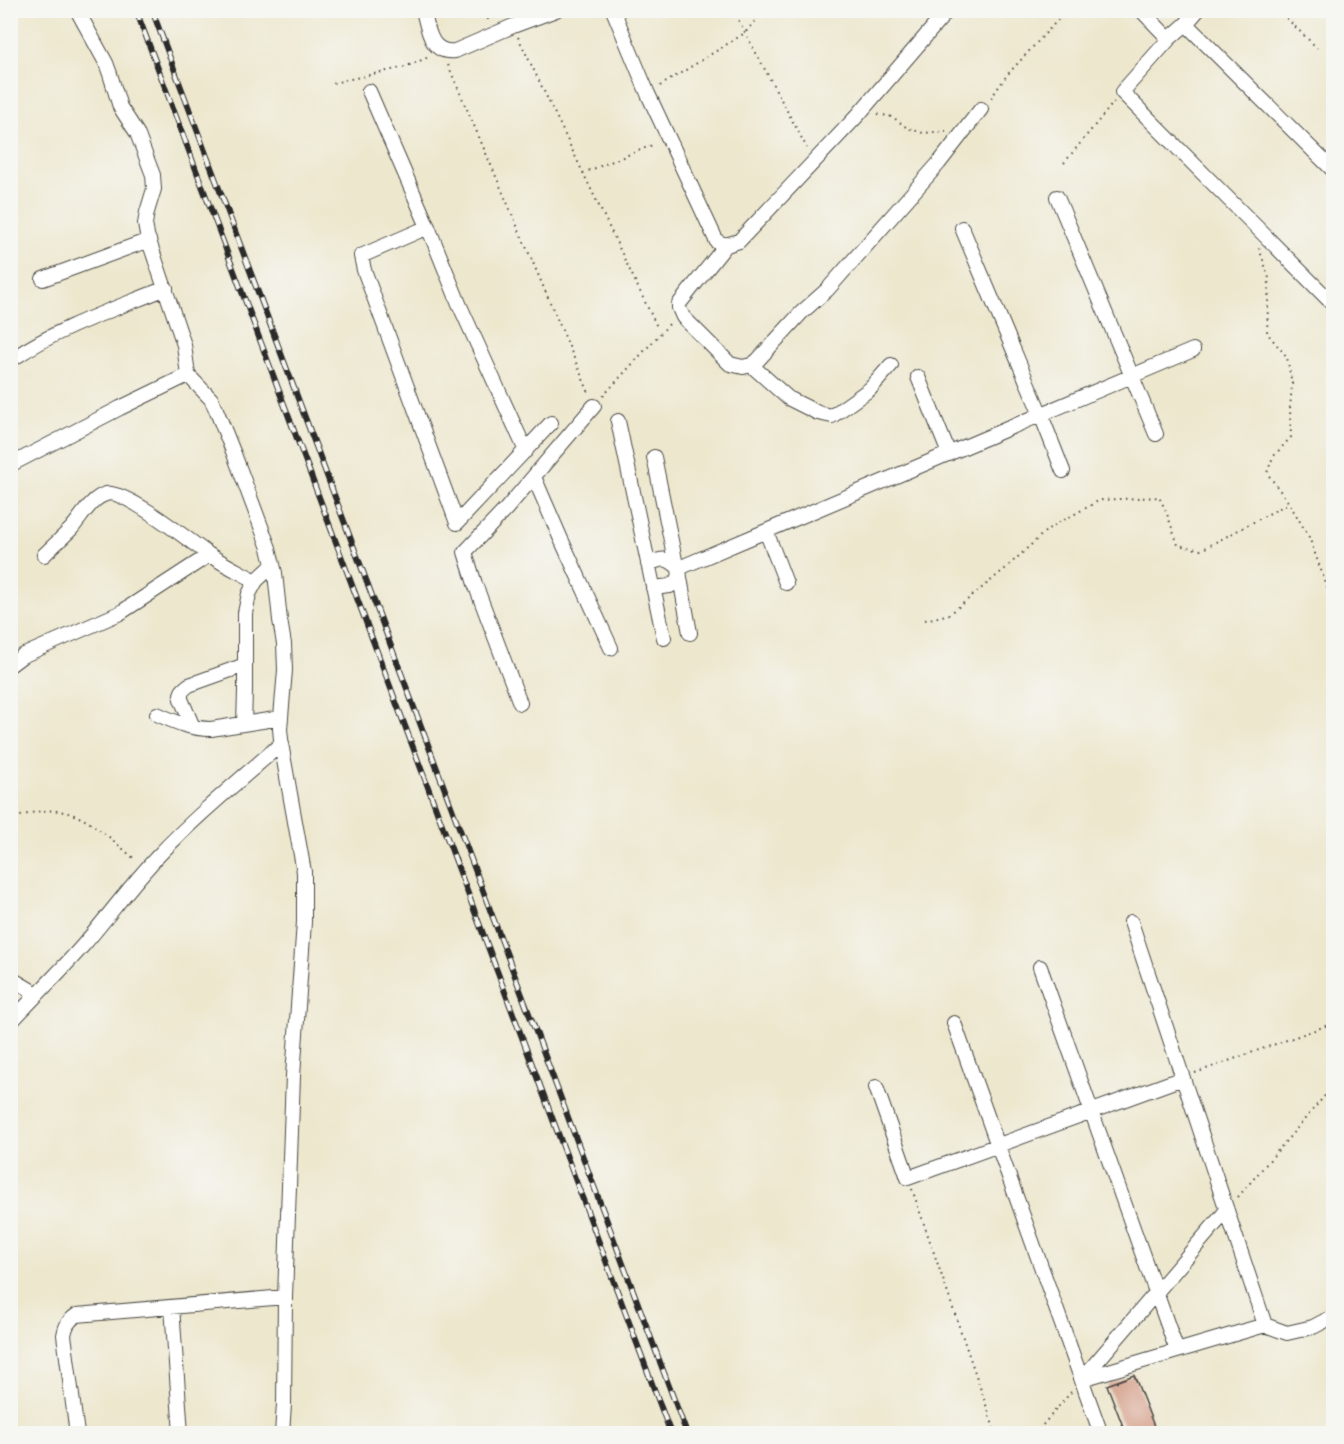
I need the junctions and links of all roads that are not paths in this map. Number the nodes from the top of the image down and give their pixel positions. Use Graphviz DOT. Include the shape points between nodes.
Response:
graph roads {
  1 [pos="77,10"];
  2 [pos="423,10"];
  3 [pos="556,10"];
  4 [pos="613,10"];
  5 [pos="948,10"];
  6 [pos="1142,10"];
  7 [pos="1198,10"];
  8 [pos="1185,24"];
  9 [pos="1169,39"];
  10 [pos="369,91"];
  11 [pos="981,109"];
  12 [pos="1334,171"];
  13 [pos="1057,196"];
  14 [pos="428,227"];
  15 [pos="962,228"];
  16 [pos="149,240"];
  17 [pos="726,245"];
  18 [pos="43,279"];
  19 [pos="166,288"];
  20 [pos="1334,303"];
  21 [pos="1193,350"];
  22 [pos="14,358"];
  23 [pos="891,364"];
  24 [pos="751,365"];
  25 [pos="188,375"];
  26 [pos="918,376"];
  27 [pos="1133,376"];
  28 [pos="594,406"];
  29 [pos="1041,414"];
  30 [pos="618,421"];
  31 [pos="551,423"];
  32 [pos="1156,434"];
  33 [pos="525,451"];
  34 [pos="949,454"];
  35 [pos="654,457"];
  36 [pos="10,465"];
  37 [pos="1064,471"];
  38 [pos="534,477"];
  39 [pos="766,531"];
  40 [pos="44,555"];
  41 [pos="209,555"];
  42 [pos="648,564"];
  43 [pos="273,565"];
  44 [pos="679,571"];
  45 [pos="256,581"];
  46 [pos="786,583"];
  47 [pos="653,588"];
  48 [pos="690,633"];
  49 [pos="664,638"];
  50 [pos="611,648"];
  51 [pos="10,665"];
  52 [pos="245,665"];
  53 [pos="520,703"];
  54 [pos="157,714"];
  55 [pos="281,718"];
  56 [pos="244,724"];
  57 [pos="193,728"];
  58 [pos="282,743"];
  59 [pos="1131,922"];
  60 [pos="1040,967"];
  61 [pos="10,978"];
  62 [pos="37,994"];
  63 [pos="10,1023"];
  64 [pos="954,1023"];
  65 [pos="1183,1078"];
  66 [pos="876,1087"];
  67 [pos="1091,1111"];
  68 [pos="998,1146"];
  69 [pos="1227,1210"];
  70 [pos="1156,1293"];
  71 [pos="285,1297"];
  72 [pos="172,1307"];
  73 [pos="1334,1316"];
  74 [pos="1265,1325"];
  75 [pos="1177,1351"];
  76 [pos="1082,1379"];
  77 [pos="77,1434"];
  78 [pos="181,1434"];
  79 [pos="282,1434"];
  80 [pos="1101,1434"];
  1 -- 16 [label="street" via="106,63 120,107 137,133 153,175 146,224"];
  2 -- 3 [label="street" via="436,45 442,51 455,51"];
  4 -- 17 [label="street" via="717,242"];
  5 -- 17 [label="street" via="858,115 739,241"];
  6 -- 9 [label="street"];
  7 -- 8 [label="street"];
  8 -- 9 [label="street"];
  8 -- 12 [label="street"];
  9 -- 20 [label="street" via="1122,92"];
  10 -- 14 [label="street"];
  11 -- 24 [label="street" via="939,163 827,290"];
  13 -- 27 [label="street"];
  14 -- 33 [label="street"];
  14 -- 33 [label="street" via="361,256 457,523"];
  15 -- 29 [label="street"];
  16 -- 18 [label="street"];
  16 -- 19 [label="street"];
  17 -- 24 [label="street" via="679,304 680,312 730,364"];
  19 -- 22 [label="street" via="53,334"];
  19 -- 25 [label="street" via="184,345"];
  21 -- 27 [label="street"];
  23 -- 24 [label="street" via="870,389 832,416 789,398"];
  25 -- 36 [label="street"];
  25 -- 43 [label="street" via="215,407"];
  26 -- 34 [label="street"];
  27 -- 29 [label="street"];
  27 -- 32 [label="street"];
  28 -- 38 [label="street"];
  29 -- 34 [label="street"];
  29 -- 37 [label="street"];
  30 -- 42 [label="street"];
  31 -- 33 [label="street"];
  34 -- 39 [label="street"];
  35 -- 44 [label="street"];
  38 -- 50 [label="street"];
  38 -- 53 [label="street" via="465,552"];
  39 -- 44 [label="street"];
  39 -- 46 [label="street"];
  40 -- 41 [label="street" via="97,498 111,493 178,531"];
  41 -- 45 [label="street"];
  41 -- 51 [label="street" via="120,613 22,656"];
  42 -- 44 [label="street" via="669,560"];
  42 -- 47 [label="street"];
  43 -- 45 [label="street"];
  43 -- 55 [label="street" via="284,644"];
  44 -- 47 [label="street" via="670,586"];
  44 -- 48 [label="street"];
  45 -- 52 [label="street" via="244,613"];
  47 -- 49 [label="street"];
  52 -- 56 [label="street"];
  52 -- 57 [label="street" via="182,690 181,699"];
  54 -- 57 [label="street"];
  55 -- 56 [label="street"];
  55 -- 58 [label="street"];
  56 -- 57 [label="street"];
  58 -- 62 [label="street" via="198,816 146,869 84,945"];
  58 -- 71 [label="street" via="304,872"];
  59 -- 65 [label="street"];
  60 -- 67 [label="street"];
  61 -- 62 [label="street"];
  62 -- 63 [label="street"];
  64 -- 68 [label="street"];
  65 -- 67 [label="street"];
  65 -- 69 [label="street"];
  66 -- 68 [label="street" via="908,1178"];
  67 -- 68 [label="street"];
  67 -- 70 [label="street"];
  68 -- 76 [label="street"];
  69 -- 70 [label="street"];
  69 -- 74 [label="street"];
  70 -- 75 [label="street"];
  70 -- 76 [label="street"];
  71 -- 72 [label="street"];
  71 -- 79 [label="street"];
  72 -- 77 [label="street" via="78,1315 66,1325"];
  72 -- 78 [label="street"];
  73 -- 74 [label="street" via="1313,1327 1287,1333"];
  74 -- 75 [label="street"];
  75 -- 76 [label="street"];
  76 -- 80 [label="street"];
}
